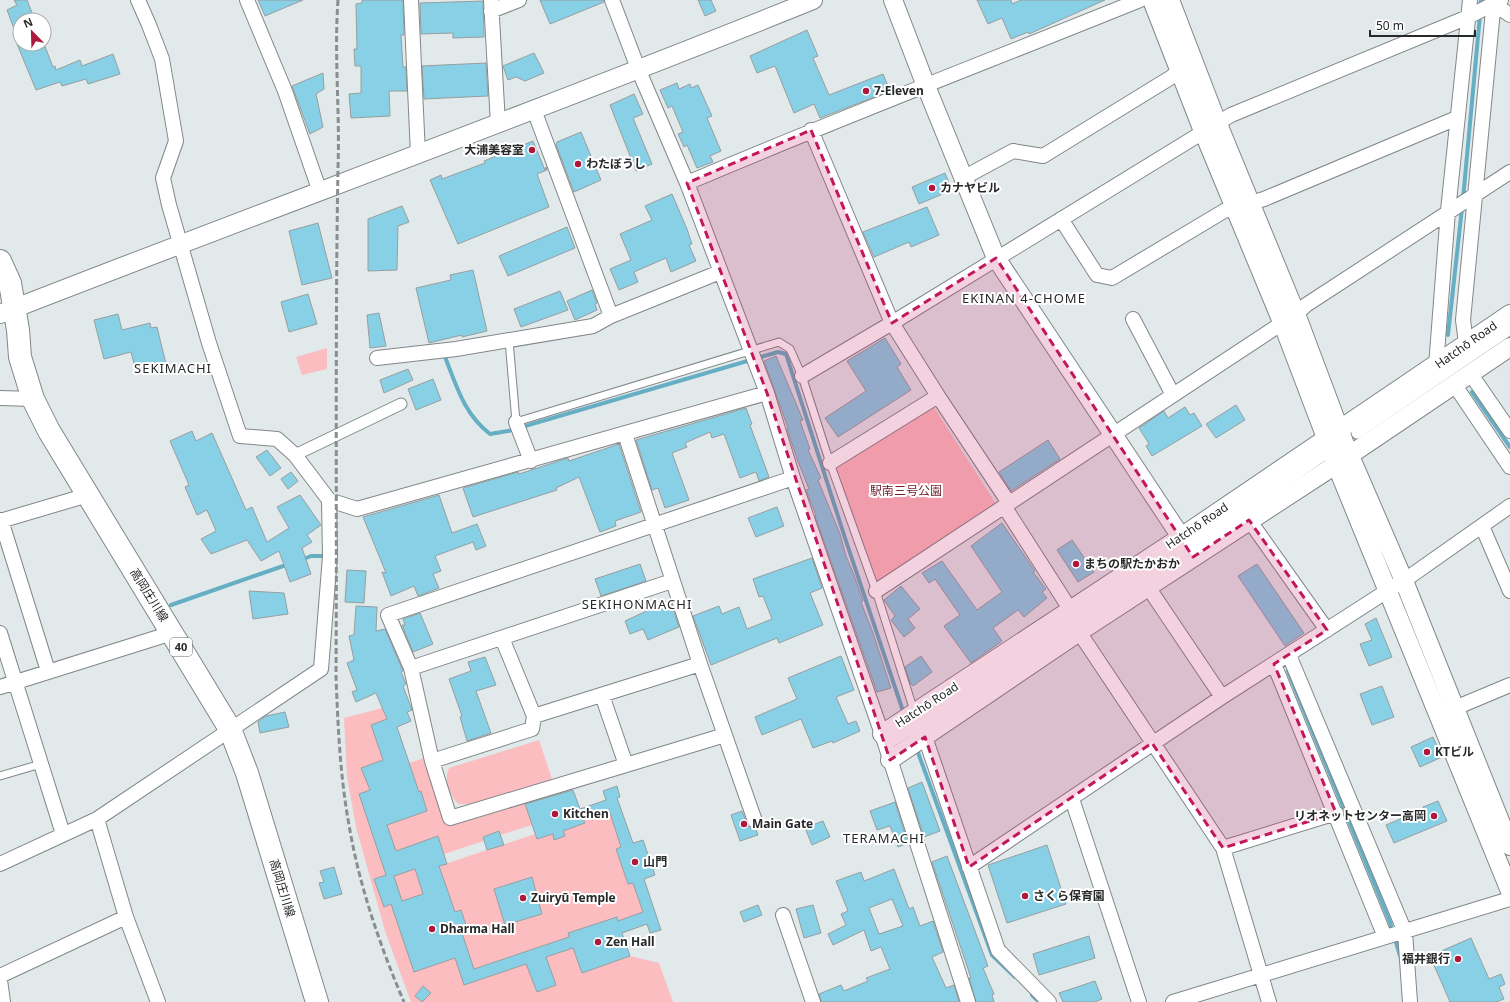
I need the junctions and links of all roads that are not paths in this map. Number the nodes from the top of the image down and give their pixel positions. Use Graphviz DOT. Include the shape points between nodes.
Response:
graph roads {
  1 [pos="138,0"];
  2 [pos="247,0"];
  3 [pos="411,0"];
  4 [pos="519,0"];
  5 [pos="612,0"];
  6 [pos="814,0"];
  7 [pos="893,0"];
  8 [pos="1140,0"];
  9 [pos="1152,0"];
  10 [pos="1170,0"];
  11 [pos="1470,0"];
  12 [pos="1494,2"];
  13 [pos="491,6"];
  14 [pos="1510,15"];
  15 [pos="1470,16"];
  16 [pos="1186,66"];
  17 [pos="639,71"];
  18 [pos="926,86"];
  19 [pos="534,110"];
  20 [pos="1457,118"];
  21 [pos="498,124"];
  22 [pos="1210,127"];
  23 [pos="811,130"];
  24 [pos="418,155"];
  25 [pos="1510,172"];
  26 [pos="964,178"];
  27 [pos="687,183"];
  28 [pos="320,192"];
  29 [pos="1474,195"];
  30 [pos="1243,206"];
  31 [pos="1451,210"];
  32 [pos="1061,219"];
  33 [pos="180,244"];
  34 [pos="996,258"];
  35 [pos="0,260"];
  36 [pos="720,272"];
  37 [pos="7,311"];
  38 [pos="1510,314"];
  39 [pos="611,316"];
  40 [pos="1289,318"];
  41 [pos="1133,319"];
  42 [pos="892,323"];
  43 [pos="1510,329"];
  44 [pos="509,340"];
  45 [pos="1466,344"];
  46 [pos="1510,347"];
  47 [pos="751,352"];
  48 [pos="377,358"];
  49 [pos="1436,366"];
  50 [pos="1470,373"];
  51 [pos="802,376"];
  52 [pos="1454,384"];
  53 [pos="767,393"];
  54 [pos="1173,395"];
  55 [pos="938,396"];
  56 [pos="0,398"];
  57 [pos="33,399"];
  58 [pos="401,404"];
  59 [pos="516,422"];
  60 [pos="1510,431"];
  61 [pos="1357,433"];
  62 [pos="625,434"];
  63 [pos="1113,434"];
  64 [pos="1332,434"];
  65 [pos="295,455"];
  66 [pos="1336,459"];
  67 [pos="531,461"];
  68 [pos="830,463"];
  69 [pos="1510,467"];
  70 [pos="793,478"];
  71 [pos="88,495"];
  72 [pos="329,500"];
  73 [pos="1006,504"];
  74 [pos="1510,506"];
  75 [pos="1249,520"];
  76 [pos="0,521"];
  77 [pos="654,525"];
  78 [pos="1482,526"];
  79 [pos="1181,537"];
  80 [pos="1193,557"];
  81 [pos="672,581"];
  82 [pos="1404,581"];
  83 [pos="1148,587"];
  84 [pos="1510,590"];
  85 [pos="876,591"];
  86 [pos="1388,591"];
  87 [pos="1070,609"];
  88 [pos="1327,630"];
  89 [pos="1079,632"];
  90 [pos="0,633"];
  91 [pos="172,633"];
  92 [pos="502,638"];
  93 [pos="1289,654"];
  94 [pos="700,664"];
  95 [pos="1274,664"];
  96 [pos="411,668"];
  97 [pos="48,671"];
  98 [pos="14,683"];
  99 [pos="1510,686"];
  100 [pos="0,688"];
  101 [pos="602,695"];
  102 [pos="1222,697"];
  103 [pos="1455,708"];
  104 [pos="915,713"];
  105 [pos="534,716"];
  106 [pos="230,729"];
  107 [pos="725,735"];
  108 [pos="925,738"];
  109 [pos="1152,743"];
  110 [pos="886,747"];
  111 [pos="432,761"];
  112 [pos="40,764"];
  113 [pos="626,765"];
  114 [pos="0,776"];
  115 [pos="1072,798"];
  116 [pos="1336,813"];
  117 [pos="97,819"];
  118 [pos="755,821"];
  119 [pos="63,834"];
  120 [pos="1510,846"];
  121 [pos="1223,848"];
  122 [pos="0,864"];
  123 [pos="969,867"];
  124 [pos="1510,892"];
  125 [pos="1510,899"];
  126 [pos="783,915"];
  127 [pos="126,916"];
  128 [pos="1404,932"];
  129 [pos="1386,937"];
  130 [pos="0,976"];
  131 [pos="1261,976"];
  132 [pos="0,980"];
  133 [pos="1182,1001"];
  134 [pos="4,1002"];
  135 [pos="158,1002"];
  136 [pos="317,1002"];
  137 [pos="814,1002"];
  138 [pos="967,1002"];
  139 [pos="1049,1002"];
  140 [pos="1140,1002"];
  141 [pos="1269,1002"];
  142 [pos="1410,1002"];
  1 -- 33 [label="street" via="150,25 163,66 176,141 163,178"];
  2 -- 28 [label="street" via="285,92"];
  3 -- 24 [label="street"];
  4 -- 13 [label="street"];
  5 -- 17 [label="street"];
  6 -- 17 [label="street"];
  7 -- 18 [label="street"];
  8 -- 18 [label="street"];
  9 -- 16 [label="street"];
  10 -- 16 [label="street"];
  11 -- 15 [label="street"];
  12 -- 14 [label="street"];
  12 -- 15 [label="street"];
  12 -- 29 [label="street"];
  13 -- 21 [label="street"];
  15 -- 20 [label="street"];
  15 -- 22 [label="street" via="1231,115"];
  16 -- 22 [label="street"];
  16 -- 26 [label="street" via="1043,156 1013,151"];
  17 -- 19 [label="street"];
  17 -- 27 [label="street"];
  18 -- 23 [label="street"];
  18 -- 26 [label="street"];
  19 -- 21 [label="street"];
  19 -- 39 [label="street"];
  20 -- 30 [label="street"];
  20 -- 31 [label="street"];
  21 -- 24 [label="street"];
  22 -- 30 [label="street"];
  22 -- 32 [label="street"];
  23 -- 27 [label="street"];
  23 -- 42 [label="street"];
  24 -- 28 [label="street"];
  25 -- 29 [label="street"];
  26 -- 34 [label="street"];
  27 -- 36 [label="street"];
  28 -- 33 [label="street"];
  29 -- 31 [label="street"];
  29 -- 45 [label="street" via="1463,320"];
  30 -- 32 [label="street" via="1224,211 1112,278 1097,276"];
  30 -- 40 [label="street"];
  31 -- 40 [label="street"];
  31 -- 49 [label="street"];
  32 -- 34 [label="street"];
  33 -- 37 [label="street"];
  33 -- 65 [label="street" via="240,436 277,439"];
  34 -- 42 [label="street"];
  34 -- 63 [label="street"];
  35 -- 37 [label="main road, 高岡庄川線 / 40" via="10,283"];
  36 -- 39 [label="street"];
  36 -- 47 [label="street"];
  37 -- 57 [label="main road, 高岡庄川線 / 40"];
  38 -- 45 [label="street, Hatchō Road"];
  39 -- 44 [label="street" via="593,326"];
  40 -- 54 [label="street"];
  40 -- 64 [label="street"];
  41 -- 54 [label="street"];
  42 -- 51 [label="street"];
  42 -- 55 [label="street"];
  43 -- 61 [label="street"];
  44 -- 48 [label="street"];
  44 -- 59 [label="lane"];
  45 -- 49 [label="street, Hatchō Road"];
  46 -- 50 [label="street, Hatchō Road"];
  47 -- 51 [label="lane" via="779,342 790,349"];
  47 -- 53 [label="street"];
  47 -- 59 [label="lane"];
  49 -- 64 [label="street, Hatchō Road"];
  50 -- 52 [label="street, Hatchō Road"];
  50 -- 60 [label="street"];
  51 -- 68 [label="lane"];
  52 -- 66 [label="street, Hatchō Road"];
  52 -- 69 [label="street"];
  53 -- 62 [label="street"];
  53 -- 70 [label="street"];
  54 -- 63 [label="street"];
  55 -- 68 [label="street"];
  55 -- 73 [label="street"];
  56 -- 57 [label="street"];
  57 -- 71 [label="main road, 高岡庄川線 / 40" via="49,431"];
  58 -- 65 [label="street"];
  59 -- 67 [label="street"];
  62 -- 67 [label="street"];
  62 -- 77 [label="street"];
  63 -- 73 [label="street"];
  63 -- 79 [label="street"];
  64 -- 66 [label="street"];
  64 -- 79 [label="street, Hatchō Road"];
  65 -- 72 [label="street"];
  66 -- 75 [label="street, Hatchō Road"];
  66 -- 82 [label="street"];
  66 -- 86 [label="street"];
  66 -- 110 [label="street" via="1132,585"];
  67 -- 72 [label="street" via="357,509"];
  68 -- 85 [label="lane"];
  70 -- 77 [label="street"];
  70 -- 110 [label="street"];
  71 -- 76 [label="street"];
  71 -- 91 [label="main road, 高岡庄川線 / 40"];
  72 -- 106 [label="street" via="330,556 321,669"];
  73 -- 85 [label="street"];
  73 -- 87 [label="street"];
  74 -- 78 [label="street"];
  75 -- 80 [label="street, Hatchō Road"];
  75 -- 88 [label="street"];
  76 -- 97 [label="street"];
  77 -- 81 [label="street"];
  77 -- 96 [label="street" via="388,615"];
  78 -- 82 [label="street"];
  78 -- 84 [label="street"];
  79 -- 80 [label="street"];
  79 -- 87 [label="street, Hatchō Road"];
  80 -- 83 [label="street, Hatchō Road"];
  81 -- 92 [label="street"];
  81 -- 94 [label="street"];
  82 -- 86 [label="street"];
  82 -- 103 [label="street"];
  83 -- 89 [label="street, Hatchō Road"];
  83 -- 102 [label="street"];
  85 -- 104 [label="lane"];
  86 -- 88 [label="street"];
  86 -- 124 [label="street"];
  87 -- 104 [label="street, Hatchō Road"];
  88 -- 93 [label="street"];
  89 -- 108 [label="street, Hatchō Road"];
  89 -- 109 [label="street"];
  90 -- 98 [label="street"];
  91 -- 97 [label="street"];
  91 -- 106 [label="main road, 高岡庄川線 / 40"];
  92 -- 96 [label="street"];
  92 -- 105 [label="street"];
  93 -- 95 [label="street"];
  93 -- 128 [label="street"];
  94 -- 101 [label="street"];
  94 -- 107 [label="street"];
  95 -- 102 [label="street"];
  95 -- 116 [label="street"];
  96 -- 111 [label="street"];
  97 -- 98 [label="street"];
  98 -- 100 [label="street"];
  98 -- 112 [label="street"];
  99 -- 103 [label="street"];
  101 -- 105 [label="street"];
  101 -- 113 [label="street"];
  102 -- 109 [label="street"];
  103 -- 120 [label="street"];
  104 -- 110 [label="street, Hatchō Road"];
  105 -- 111 [label="street" via="532,729"];
  106 -- 117 [label="street"];
  106 -- 136 [label="main road, 高岡庄川線 / 40" via="247,773"];
  107 -- 113 [label="street"];
  107 -- 118 [label="street"];
  108 -- 110 [label="street, Hatchō Road"];
  108 -- 123 [label="street"];
  109 -- 115 [label="street"];
  109 -- 121 [label="street"];
  110 -- 138 [label="street"];
  111 -- 113 [label="street" via="450,818"];
  112 -- 114 [label="lane"];
  112 -- 119 [label="street"];
  115 -- 123 [label="street"];
  115 -- 140 [label="street"];
  116 -- 121 [label="street"];
  116 -- 129 [label="street"];
  117 -- 119 [label="street"];
  117 -- 127 [label="street"];
  119 -- 122 [label="street"];
  121 -- 131 [label="street"];
  123 -- 139 [label="street" via="998,950"];
  125 -- 128 [label="street"];
  126 -- 137 [label="street"];
  127 -- 130 [label="street"];
  127 -- 135 [label="street"];
  128 -- 129 [label="street"];
  128 -- 142 [label="street"];
  129 -- 131 [label="street"];
  131 -- 133 [label="street"];
  131 -- 141 [label="street"];
  132 -- 134 [label="street"];
}
